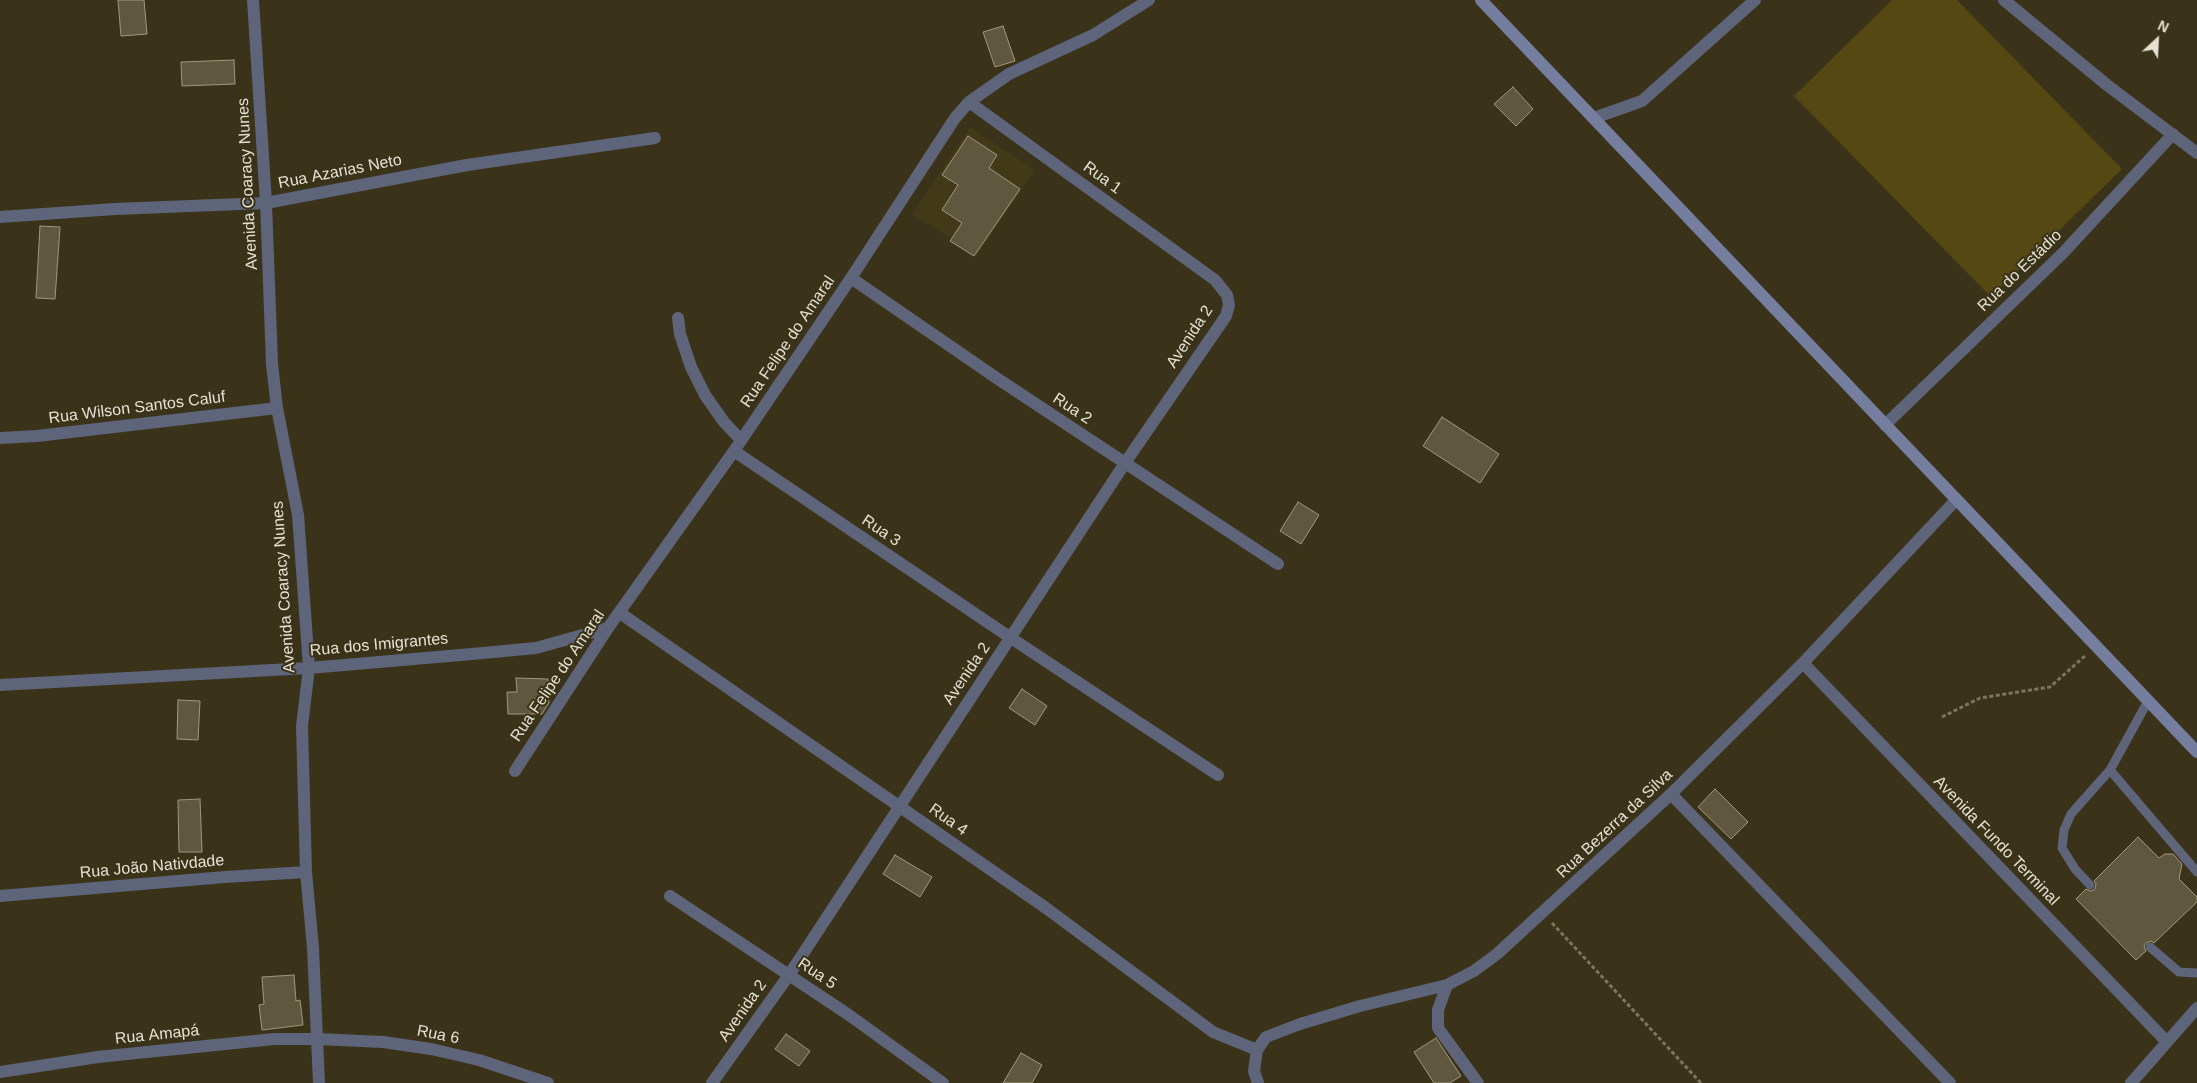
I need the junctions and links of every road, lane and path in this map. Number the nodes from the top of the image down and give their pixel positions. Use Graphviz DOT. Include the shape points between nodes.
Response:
graph roads {
  1 [pos="253,0"];
  2 [pos="1150,0"];
  3 [pos="1481,0"];
  4 [pos="1755,0"];
  5 [pos="2004,0"];
  6 [pos="969,102"];
  7 [pos="1594,118"];
  8 [pos="2173,134"];
  9 [pos="655,138"];
  10 [pos="2197,153"];
  11 [pos="266,203"];
  12 [pos="0,217"];
  13 [pos="850,278"];
  14 [pos="1215,280"];
  15 [pos="678,318"];
  16 [pos="277,408"];
  17 [pos="1885,425"];
  18 [pos="0,438"];
  19 [pos="737,445"];
  20 [pos="1125,463"];
  21 [pos="1956,500"];
  22 [pos="1278,564"];
  23 [pos="620,614"];
  24 [pos="608,628"];
  25 [pos="1010,638"];
  26 [pos="2096,646"];
  27 [pos="1803,663"];
  28 [pos="308,668"];
  29 [pos="0,685"];
  30 [pos="2148,700"];
  31 [pos="1942,717"];
  32 [pos="2197,752"];
  33 [pos="2110,770"];
  34 [pos="515,771"];
  35 [pos="1218,776"];
  36 [pos="1671,794"];
  37 [pos="899,805"];
  38 [pos="306,872"];
  39 [pos="2197,872"];
  40 [pos="2090,885"];
  41 [pos="0,896"];
  42 [pos="670,896"];
  43 [pos="1543,913"];
  44 [pos="2150,947"];
  45 [pos="2197,973"];
  46 [pos="789,975"];
  47 [pos="1447,985"];
  48 [pos="2197,1008"];
  49 [pos="318,1039"];
  50 [pos="2166,1041"];
  51 [pos="1257,1050"];
  52 [pos="0,1072"];
  53 [pos="319,1083"];
  54 [pos="548,1083"];
  55 [pos="712,1083"];
  56 [pos="943,1083"];
  57 [pos="1258,1083"];
  58 [pos="1478,1083"];
  59 [pos="1701,1083"];
  60 [pos="1950,1083"];
  61 [pos="2131,1083"];
  1 -- 11 [label="street, Avenida Coaracy Nunes"];
  2 -- 6 [label="street, Rua Felipe do Amaral" via="1093,35 1009,74"];
  3 -- 7 [label="street"];
  4 -- 7 [label="street" via="1642,101"];
  5 -- 8 [label="street"];
  6 -- 13 [label="street, Rua Felipe do Amaral" via="942,135"];
  6 -- 14 [label="street, Rua 1"];
  7 -- 17 [label="street"];
  8 -- 10 [label="street"];
  8 -- 17 [label="street, Rua do Estádio" via="2063,253"];
  9 -- 11 [label="street, Rua Azarias Neto" via="467,165"];
  11 -- 12 [label="street, Rua Azarias Neto"];
  11 -- 16 [label="street, Avenida Coaracy Nunes" via="272,364"];
  13 -- 19 [label="street, Rua Felipe do Amaral"];
  13 -- 20 [label="street, Rua 2"];
  14 -- 20 [label="street, Avenida 2" via="1227,296 1226,316"];
  15 -- 19 [label="street, Rua 3" via="691,367 705,396"];
  16 -- 18 [label="street, Rua Wilson Santos Caluf"];
  16 -- 28 [label="street, Avenida Coaracy Nunes" via="298,515"];
  17 -- 21 [label="street"];
  19 -- 23 [label="street, Rua Felipe do Amaral"];
  19 -- 25 [label="street, Rua 3"];
  20 -- 22 [label="street, Rua 2"];
  20 -- 25 [label="street, Avenida 2"];
  21 -- 26 [label="street"];
  21 -- 27 [label="street, Rua Bezerra da Silva"];
  23 -- 24 [label="street, Rua Felipe do Amaral"];
  23 -- 37 [label="street, Rua 4"];
  24 -- 28 [label="street, Rua dos Imigrantes" via="536,648"];
  24 -- 34 [label="street, Rua Felipe do Amaral"];
  25 -- 35 [label="street, Rua 3"];
  25 -- 37 [label="street, Avenida 2"];
  26 -- 30 [label="street"];
  26 -- 31 [label="path" via="2050,687 1980,698"];
  27 -- 36 [label="street, Rua Bezerra da Silva"];
  27 -- 50 [label="street, Avenida Fundo Terminal"];
  28 -- 29 [label="street, Rua dos Imigrantes"];
  28 -- 38 [label="street, Avenida Coaracy Nunes" via="302,726"];
  30 -- 32 [label="street"];
  30 -- 33 [label="lane"];
  33 -- 39 [label="lane"];
  33 -- 40 [label="lane" via="2071,814 2064,830 2062,848"];
  36 -- 43 [label="street, Rua Bezerra da Silva"];
  36 -- 60 [label="street"];
  37 -- 46 [label="street, Avenida 2"];
  37 -- 51 [label="street, Rua 4" via="1046,908 1213,1032"];
  38 -- 41 [label="street, Rua João Nativdade"];
  38 -- 49 [label="street, Avenida Coaracy Nunes"];
  42 -- 46 [label="street, Rua 5"];
  43 -- 47 [label="street, Rua Bezerra da Silva" via="1497,954"];
  43 -- 59 [label="path"];
  44 -- 45 [label="lane" via="2179,972"];
  46 -- 55 [label="street, Avenida 2"];
  46 -- 56 [label="street, Rua 5"];
  47 -- 51 [label="street, Rua Bezerra da Silva" via="1300,1024 1266,1037"];
  47 -- 58 [label="street" via="1438,1010 1438,1028"];
  48 -- 50 [label="street"];
  49 -- 52 [label="street, Rua Amapá" via="264,1040 98,1057"];
  49 -- 53 [label="street, Avenida Coaracy Nunes"];
  49 -- 54 [label="street, Rua 6" via="384,1042 431,1049 479,1060"];
  50 -- 61 [label="street"];
  51 -- 57 [label="street, Rua Bezerra da Silva" via="1254,1072"];
}
